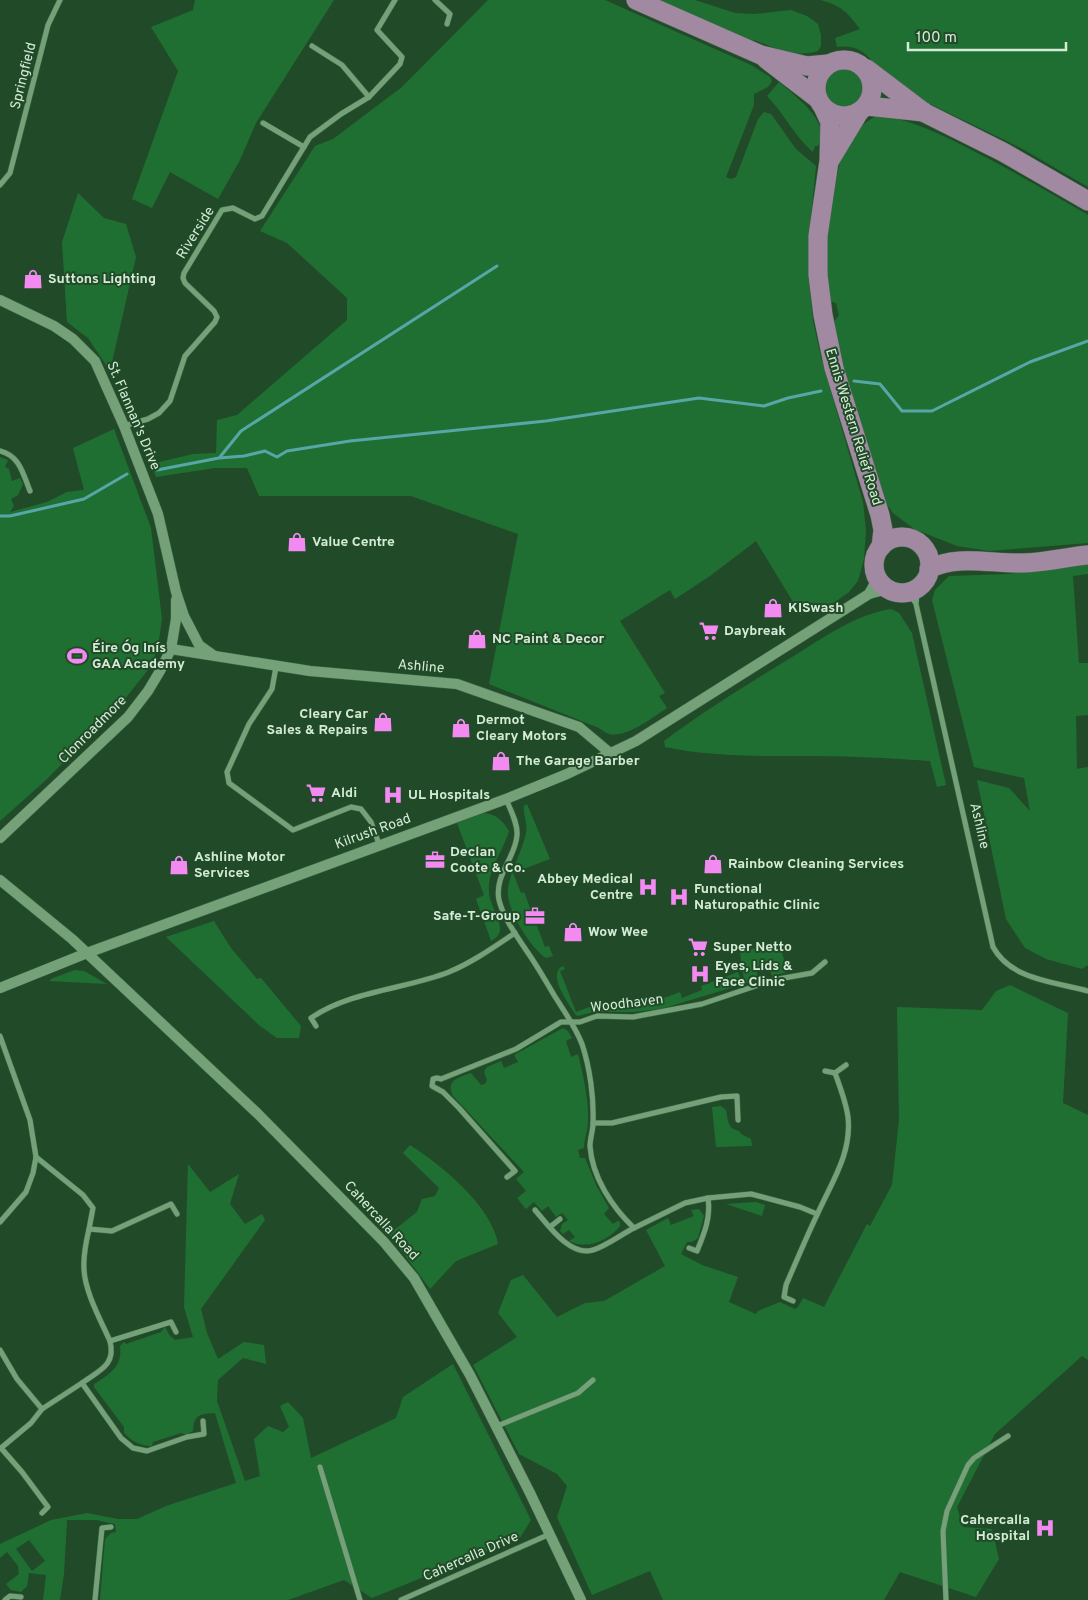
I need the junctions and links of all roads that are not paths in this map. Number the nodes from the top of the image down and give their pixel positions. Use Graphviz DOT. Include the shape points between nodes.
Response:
graph roads {
  1 [pos="60,0"];
  2 [pos="395,0"];
  3 [pos="434,0"];
  4 [pos="636,0"];
  5 [pos="447,24"];
  6 [pos="312,46"];
  7 [pos="761,55"];
  8 [pos="828,64"];
  9 [pos="866,70"];
  10 [pos="369,97"];
  11 [pos="821,103"];
  12 [pos="863,109"];
  13 [pos="925,113"];
  14 [pos="263,123"];
  15 [pos="304,147"];
  16 [pos="829,162"];
  17 [pos="0,185"];
  18 [pos="1088,201"];
  19 [pos="0,300"];
  20 [pos="124,426"];
  21 [pos="0,451"];
  22 [pos="30,492"];
  23 [pos="880,515"];
  24 [pos="915,542"];
  25 [pos="880,547"];
  26 [pos="1088,555"];
  27 [pos="970,562"];
  28 [pos="929,569"];
  29 [pos="875,572"];
  30 [pos="176,592"];
  31 [pos="908,593"];
  32 [pos="869,594"];
  33 [pos="171,649"];
  34 [pos="214,655"];
  35 [pos="276,667"];
  36 [pos="610,754"];
  37 [pos="506,799"];
  38 [pos="0,838"];
  39 [pos="379,844"];
  40 [pos="0,880"];
  41 [pos="516,934"];
  42 [pos="87,953"];
  43 [pos="825,962"];
  44 [pos="0,988"];
  45 [pos="1088,990"];
  46 [pos="572,1022"];
  47 [pos="316,1026"];
  48 [pos="0,1036"];
  49 [pos="7,1054"];
  50 [pos="0,1058"];
  51 [pos="846,1065"];
  52 [pos="825,1071"];
  53 [pos="835,1073"];
  54 [pos="738,1120"];
  55 [pos="593,1123"];
  56 [pos="36,1158"];
  57 [pos="507,1177"];
  58 [pos="708,1198"];
  59 [pos="535,1210"];
  60 [pos="177,1214"];
  61 [pos="817,1214"];
  62 [pos="560,1219"];
  63 [pos="0,1222"];
  64 [pos="550,1227"];
  65 [pos="634,1228"];
  66 [pos="89,1229"];
  67 [pos="689,1248"];
  68 [pos="793,1301"];
  69 [pos="176,1332"];
  70 [pos="110,1341"];
  71 [pos="0,1350"];
  72 [pos="592,1380"];
  73 [pos="82,1383"];
  74 [pos="42,1410"];
  75 [pos="203,1421"];
  76 [pos="496,1426"];
  77 [pos="1008,1436"];
  78 [pos="0,1449"];
  79 [pos="320,1467"];
  80 [pos="42,1513"];
  81 [pos="111,1527"];
  82 [pos="550,1534"];
  83 [pos="21,1598"];
  84 [pos="5,1600"];
  85 [pos="95,1600"];
  86 [pos="360,1600"];
  87 [pos="401,1600"];
  88 [pos="581,1600"];
  89 [pos="946,1600"];
  1 -- 17 [label="street, Springfield" via="48,25 10,173"];
  2 -- 10 [label="street, Riverside" via="377,30 402,57 400,64"];
  3 -- 5 [label="street" via="450,14"];
  4 -- 7 [label="main road"];
  6 -- 10 [label="street" via="342,65"];
  7 -- 8 [label="main road" via="807,66"];
  7 -- 11 [label="main road"];
  8 -- 9 [label="main road" via="846,59 861,64"];
  8 -- 11 [label="main road" via="817,80 816,90"];
  9 -- 12 [label="main road" via="873,88 872,97"];
  9 -- 13 [label="main road"];
  10 -- 15 [label="street, Riverside" via="310,137"];
  11 -- 12 [label="main road" via="831,113 840,116 850,116"];
  11 -- 16 [label="main road, Ennis Western Relief Road" via="830,122"];
  12 -- 13 [label="main road"];
  12 -- 16 [label="main road, Ennis Western Relief Road"];
  13 -- 18 [label="main road" via="1003,152"];
  14 -- 15 [label="street"];
  15 -- 20 [label="street, Riverside" via="262,216 255,219 233,208 222,210 183,278 214,310 215,322 184,356 170,401 160,413"];
  16 -- 23 [label="main road, Ennis Western Relief Road" via="818,236 823,315 834,368"];
  19 -- 20 [label="street, St. Flannan's Drive" via="54,326 95,361"];
  20 -- 30 [label="street, St. Flannan's Drive" via="158,514"];
  21 -- 22 [label="street" via="18,461"];
  23 -- 24 [label="main road, Ennis Western Relief Road" via="889,528"];
  23 -- 25 [label="main road, Ennis Western Relief Road"];
  24 -- 25 [label="main road" via="894,538"];
  24 -- 27 [label="main road, Ennis Western Relief Road" via="932,552"];
  24 -- 28 [label="main road" via="928,556"];
  25 -- 29 [label="main road" via="874,563"];
  26 -- 27 [label="main road" via="1023,563"];
  27 -- 28 [label="main road" via="954,561"];
  28 -- 31 [label="main road" via="927,576"];
  29 -- 31 [label="main road" via="881,583"];
  29 -- 32 [label="street" via="875,583"];
  30 -- 33 [label="street, Clonroadmore"];
  30 -- 34 [label="street" via="199,645"];
  31 -- 32 [label="street, Kilrush Road" via="884,590"];
  31 -- 45 [label="street, Ashline" via="993,947 999,957 1019,972"];
  32 -- 36 [label="street, Kilrush Road" via="664,724"];
  33 -- 34 [label="street, Ashline"];
  33 -- 38 [label="street, Clonroadmore" via="128,718"];
  34 -- 35 [label="street, Ashline"];
  35 -- 36 [label="street, Ashline" via="457,684 579,727"];
  35 -- 39 [label="street" via="272,689 249,724 227,772 229,783 293,830 351,808 361,809 371,822"];
  36 -- 37 [label="street, Kilrush Road"];
  37 -- 39 [label="street, Kilrush Road"];
  37 -- 41 [label="street, Woodhaven" via="517,832 499,886 499,900"];
  39 -- 42 [label="street, Kilrush Road"];
  40 -- 42 [label="street"];
  41 -- 46 [label="street, Woodhaven"];
  41 -- 47 [label="street" via="448,972 321,1010 311,1018"];
  42 -- 44 [label="street, Kilrush Road"];
  42 -- 76 [label="street, Cahercalla Road" via="258,1114 384,1242 414,1278"];
  43 -- 46 [label="street, Woodhaven" via="812,973 773,980 702,1004 633,1017 597,1016"];
  46 -- 55 [label="street, Woodhaven" via="588,1068"];
  46 -- 57 [label="street, Woodhaven" via="561,1022 516,1049 433,1080 432,1086 459,1108 515,1171"];
  48 -- 49 [label="street"];
  49 -- 50 [label="street"];
  49 -- 56 [label="street" via="30,1120"];
  51 -- 53 [label="street"];
  52 -- 53 [label="street"];
  53 -- 61 [label="street" via="848,1118 846,1144 841,1168"];
  54 -- 55 [label="street" via="737,1096 612,1123"];
  55 -- 65 [label="street, Woodhaven" via="590,1145 600,1182 617,1210"];
  56 -- 63 [label="street" via="26,1192"];
  56 -- 66 [label="street" via="88,1201 93,1208"];
  58 -- 61 [label="street" via="751,1194"];
  58 -- 65 [label="street" via="685,1203"];
  58 -- 67 [label="street" via="710,1209 697,1251"];
  59 -- 64 [label="street"];
  60 -- 66 [label="street" via="171,1204 112,1231"];
  61 -- 68 [label="street" via="786,1285 784,1296"];
  62 -- 64 [label="street"];
  64 -- 65 [label="street" via="568,1245 592,1251"];
  66 -- 70 [label="street" via="83,1270 92,1302"];
  69 -- 70 [label="street" via="171,1322"];
  70 -- 73 [label="street" via="112,1352 108,1364"];
  71 -- 74 [label="street" via="16,1379"];
  72 -- 76 [label="street" via="578,1394"];
  73 -- 74 [label="street"];
  73 -- 75 [label="street" via="121,1438 133,1448 147,1452 204,1434"];
  74 -- 78 [label="street"];
  76 -- 82 [label="street, Cahercalla Road"];
  77 -- 89 [label="street" via="968,1465 944,1519"];
  78 -- 80 [label="street" via="48,1507"];
  79 -- 86 [label="street"];
  81 -- 85 [label="street" via="102,1528"];
  82 -- 87 [label="street, Cahercalla Drive"];
  82 -- 88 [label="street, Cahercalla Road"];
  83 -- 84 [label="street" via="10,1596"];
}
